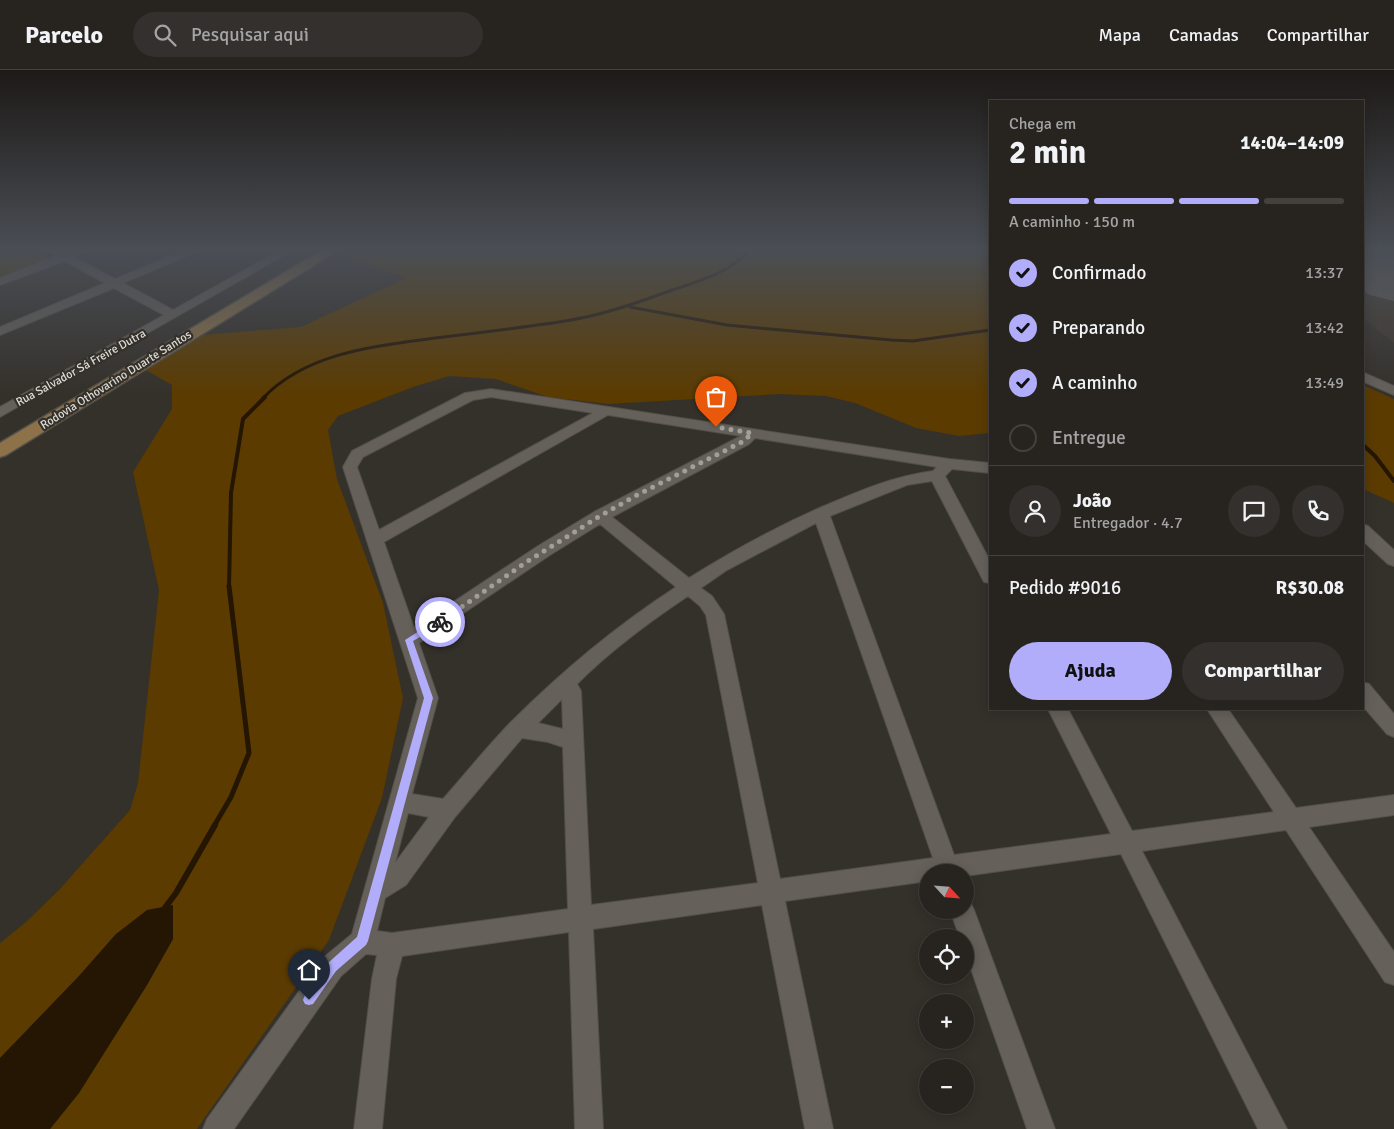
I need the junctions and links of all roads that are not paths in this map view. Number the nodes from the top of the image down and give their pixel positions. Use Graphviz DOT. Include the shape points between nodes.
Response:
graph roads {
  1 [pos="80,297"];
  2 [pos="141,297"];
  3 [pos="204,297"];
  4 [pos="254,297"];
  5 [pos="173,315"];
  6 [pos="0,331"];
  7 [pos="1364,377"];
  8 [pos="1394,391"];
  9 [pos="606,410"];
  10 [pos="0,413"];
  11 [pos="752,433"];
  12 [pos="0,452"];
  13 [pos="901,457"];
  14 [pos="989,468"];
  15 [pos="943,470"];
  16 [pos="904,480"];
  17 [pos="821,514"];
  18 [pos="600,516"];
  19 [pos="1364,532"];
  20 [pos="375,540"];
  21 [pos="1394,560"];
  22 [pos="989,575"];
  23 [pos="687,587"];
  24 [pos="409,640"];
  25 [pos="566,682"];
  26 [pos="1364,692"];
  27 [pos="1059,710"];
  28 [pos="1218,710"];
  29 [pos="1394,728"];
  30 [pos="518,729"];
  31 [pos="574,741"];
  32 [pos="400,800"];
  33 [pos="1394,805"];
  34 [pos="447,810"];
  35 [pos="1291,819"];
  36 [pos="1126,842"];
  37 [pos="946,864"];
  38 [pos="974,866"];
  39 [pos="919,874"];
  40 [pos="375,891"];
  41 [pos="771,892"];
  42 [pos="580,919"];
  43 [pos="965,919"];
  44 [pos="362,941"];
  45 [pos="392,945"];
  46 [pos="1394,973"];
  47 [pos="216,1129"];
  48 [pos="368,1129"];
  49 [pos="589,1129"];
  50 [pos="819,1129"];
  51 [pos="1041,1129"];
  52 [pos="1274,1129"];
  1 -- 6 [label="street"];
  2 -- 5 [label="street"];
  3 -- 5 [label="street, Rua Salvador Sá Freire Dutra"];
  4 -- 12 [label="main road, Rodovia Othovarino Duarte Santos"];
  5 -- 10 [label="street, Rua Salvador Sá Freire Dutra"];
  7 -- 8 [label="street"];
  9 -- 11 [label="street"];
  9 -- 20 [label="street"];
  9 -- 20 [label="street" via="484,393 470,396 362,450 353,458 350,467"];
  11 -- 13 [label="street"];
  11 -- 18 [label="street" via="744,441"];
  13 -- 15 [label="street"];
  13 -- 16 [label="street" via="906,468"];
  14 -- 15 [label="street"];
  15 -- 16 [label="street"];
  15 -- 22 [label="street"];
  16 -- 17 [label="street"];
  17 -- 23 [label="street" via="755,547"];
  17 -- 37 [label="street"];
  18 -- 23 [label="street"];
  18 -- 24 [label="street" via="525,563 446,619"];
  19 -- 21 [label="street"];
  20 -- 24 [label="street"];
  23 -- 25 [label="street" via="620,635"];
  23 -- 41 [label="street" via="706,601 715,614"];
  24 -- 32 [label="street" via="428,698"];
  25 -- 30 [label="street"];
  25 -- 31 [label="street" via="571,691"];
  26 -- 29 [label="street"];
  27 -- 36 [label="street"];
  28 -- 35 [label="street"];
  30 -- 31 [label="street"];
  30 -- 34 [label="street"];
  31 -- 42 [label="street"];
  32 -- 34 [label="street"];
  32 -- 40 [label="street"];
  33 -- 35 [label="street"];
  34 -- 40 [label="street" via="398,877"];
  35 -- 36 [label="street"];
  35 -- 46 [label="street"];
  36 -- 38 [label="street"];
  36 -- 52 [label="street"];
  39 -- 41 [label="street"];
  40 -- 44 [label="street"];
  41 -- 42 [label="street"];
  41 -- 50 [label="street"];
  42 -- 45 [label="street"];
  42 -- 49 [label="street"];
  43 -- 51 [label="street"];
  44 -- 45 [label="street"];
  44 -- 47 [label="street" via="332,967"];
  45 -- 48 [label="street" via="384,979"];
}
